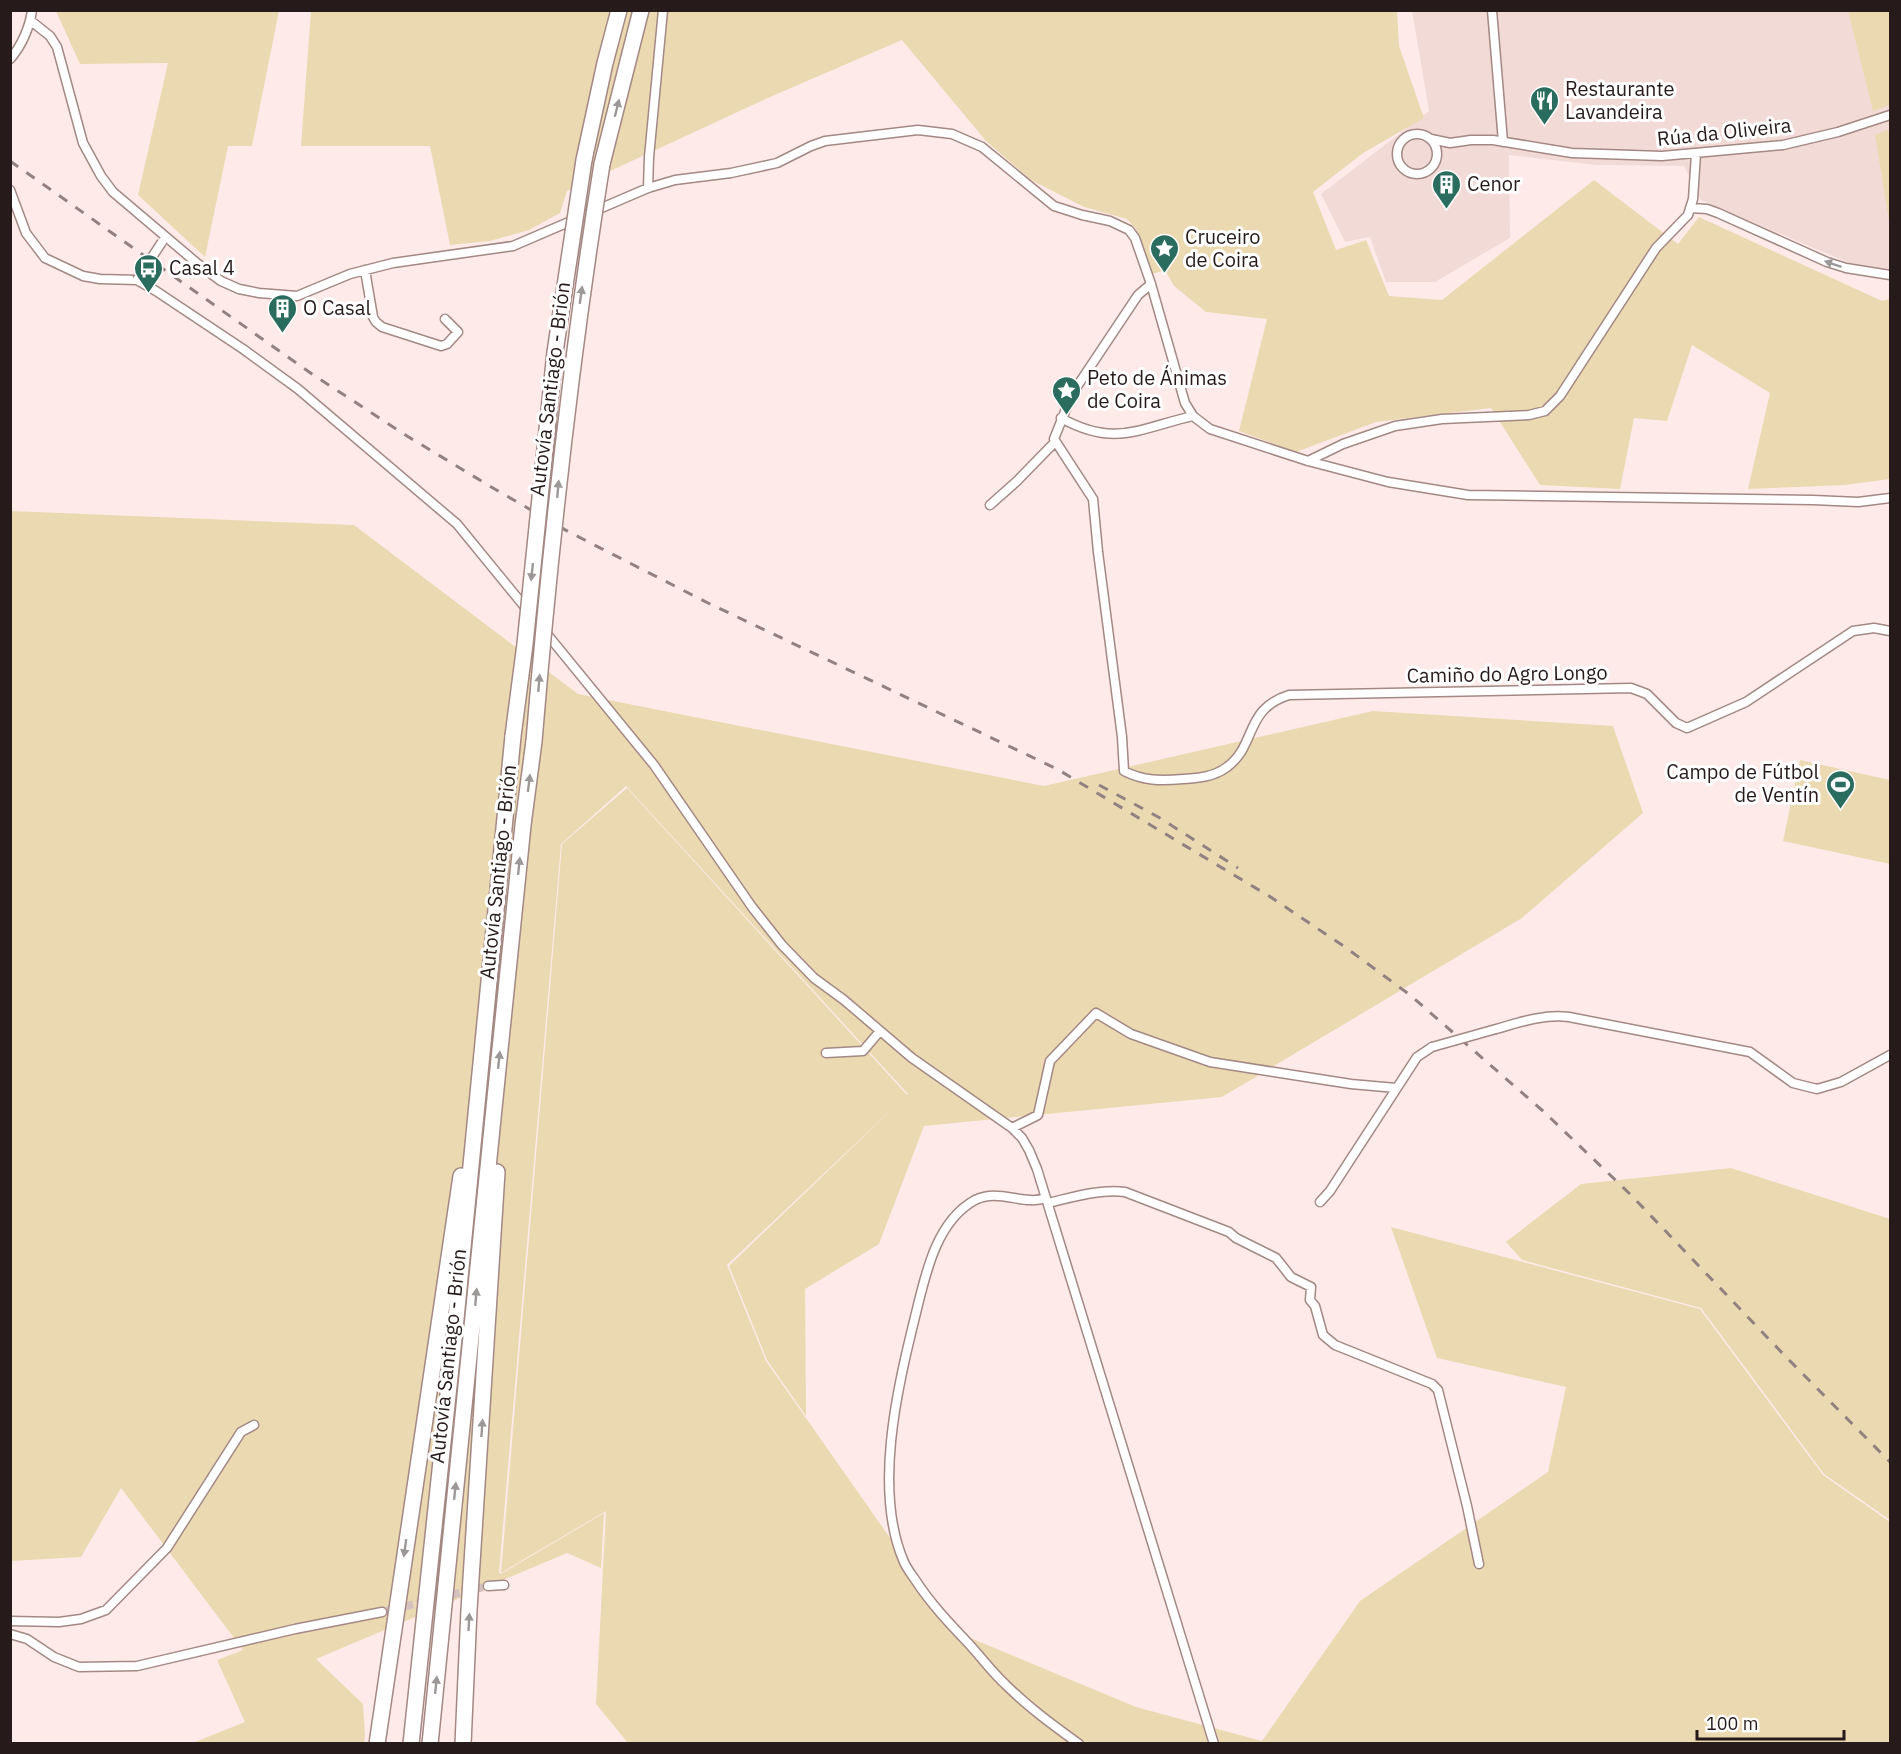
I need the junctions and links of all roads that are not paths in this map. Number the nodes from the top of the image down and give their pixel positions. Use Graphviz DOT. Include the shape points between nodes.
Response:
graph roads {
  1 [pos="32,10"];
  2 [pos="620,10"];
  3 [pos="642,10"];
  4 [pos="663,10"];
  5 [pos="1492,10"];
  6 [pos="31,21"];
  7 [pos="10,59"];
  8 [pos="1890,115"];
  9 [pos="1431,139"];
  10 [pos="1503,142"];
  11 [pos="1450,143"];
  12 [pos="1437,154"];
  13 [pos="1696,154"];
  14 [pos="648,188"];
  15 [pos="10,190"];
  16 [pos="1691,208"];
  17 [pos="164,239"];
  18 [pos="365,270"];
  19 [pos="1890,276"];
  20 [pos="137,280"];
  21 [pos="1151,284"];
  22 [pos="445,319"];
  23 [pos="1193,416"];
  24 [pos="1061,418"];
  25 [pos="1055,442"];
  26 [pos="1308,461"];
  27 [pos="1890,498"];
  28 [pos="990,504"];
  29 [pos="1890,631"];
  30 [pos="880,1031"];
  31 [pos="826,1053"];
  32 [pos="1890,1054"];
  33 [pos="1396,1088"];
  34 [pos="493,1118"];
  35 [pos="1012,1128"];
  36 [pos="472,1138"];
  37 [pos="1047,1200"];
  38 [pos="1320,1202"];
  39 [pos="254,1425"];
  40 [pos="1479,1564"];
  41 [pos="504,1585"];
  42 [pos="488,1586"];
  43 [pos="382,1612"];
  44 [pos="10,1621"];
  45 [pos="10,1634"];
  46 [pos="377,1743"];
  47 [pos="411,1743"];
  48 [pos="430,1743"];
  49 [pos="463,1743"];
  50 [pos="1079,1743"];
  51 [pos="1214,1743"];
  1 -- 6 [label="street"];
  2 -- 36 [label="highway, Autovía Santiago - Brión, one-way, bridge" via="584,160 555,352"];
  34 -- 3 [label="highway, Autovía Santiago - Brión, one-way, bridge" via="573,355 602,164"];
  4 -- 14 [label="street"];
  5 -- 10 [label="street"];
  6 -- 7 [label="street"];
  6 -- 17 [label="street" via="57,47 83,143 101,176"];
  8 -- 13 [label="street, Rúa da Oliveira" via="1810,139"];
  9 -- 11 [label="street, Rúa da Oliveira"];
  9 -- 12 [label="street"];
  9 -- 12 [label="street, Rúa da Oliveira" via="1419,134 1406,137 1398,148 1399,161 1408,171 1421,173 1433,166"];
  10 -- 11 [label="street, Rúa da Oliveira"];
  10 -- 13 [label="street, Rúa da Oliveira" via="1591,155"];
  11 -- 12 [label="street, Rúa da Oliveira"];
  13 -- 16 [label="street"];
  14 -- 18 [label="street" via="513,246"];
  14 -- 21 [label="street" via="777,163 825,141 940,131 982,147 1054,206 1130,230"];
  15 -- 20 [label="street" via="26,233 45,258 83,276"];
  19 -- 16 [label="street, one-way" via="1827,262 1718,213"];
  16 -- 26 [label="street" via="1656,248 1560,396 1545,411 1442,418 1395,426"];
  17 -- 18 [label="street" via="221,281 260,293 297,296"];
  17 -- 20 [label="street, bridge"];
  18 -- 22 [label="street" via="373,317 382,327 441,346 458,332"];
  20 -- 30 [label="street" via="243,348 298,389 458,524 654,765 752,908 782,945 814,978"];
  21 -- 23 [label="street" via="1185,403"];
  21 -- 24 [label="street" via="1138,295 1072,393"];
  23 -- 24 [label="street" via="1135,433 1110,435"];
  23 -- 26 [label="street" via="1210,429"];
  24 -- 25 [label="street"];
  25 -- 28 [label="street"];
  25 -- 29 [label="street, Camiño do Agro Longo" via="1093,499 1124,771 1141,778 1205,777 1217,773 1236,759 1262,710 1288,695 1631,688 1647,694 1676,723 1687,728 1746,702 1853,631"];
  26 -- 27 [label="street" via="1388,482 1468,495 1858,502"];
  30 -- 31 [label="street" via="863,1051"];
  30 -- 35 [label="street"];
  32 -- 33 [label="street, bridge" via="1841,1082 1817,1089 1793,1083 1750,1052 1555,1015 1432,1047 1417,1057"];
  33 -- 35 [label="street" via="1210,1062 1131,1034 1096,1013 1050,1061 1038,1115"];
  33 -- 38 [label="street"];
  48 -- 34 [label="highway, Autovía Santiago - Brión, one-way"];
  49 -- 34 [label="highway, one-way" via="499,1144"];
  35 -- 37 [label="street" via="1029,1150"];
  36 -- 46 [label="highway, one-way" via="458,1183"];
  36 -- 47 [label="highway, Autovía Santiago - Brión"];
  37 -- 40 [label="street" via="1125,1192 1229,1232 1276,1258 1291,1276 1311,1287 1310,1300 1323,1335 1335,1345 1432,1384 1438,1390"];
  37 -- 50 [label="street" via="991,1195 957,1213 944,1229 920,1299 902,1371 892,1428 889,1489 894,1532 904,1564 930,1602 1004,1683 1039,1715"];
  37 -- 51 [label="street"];
  39 -- 44 [label="street" via="241,1432 167,1548 106,1610 59,1622"];
  41 -- 42 [label="street"];
  43 -- 45 [label="street" via="137,1666 79,1667"];
}
